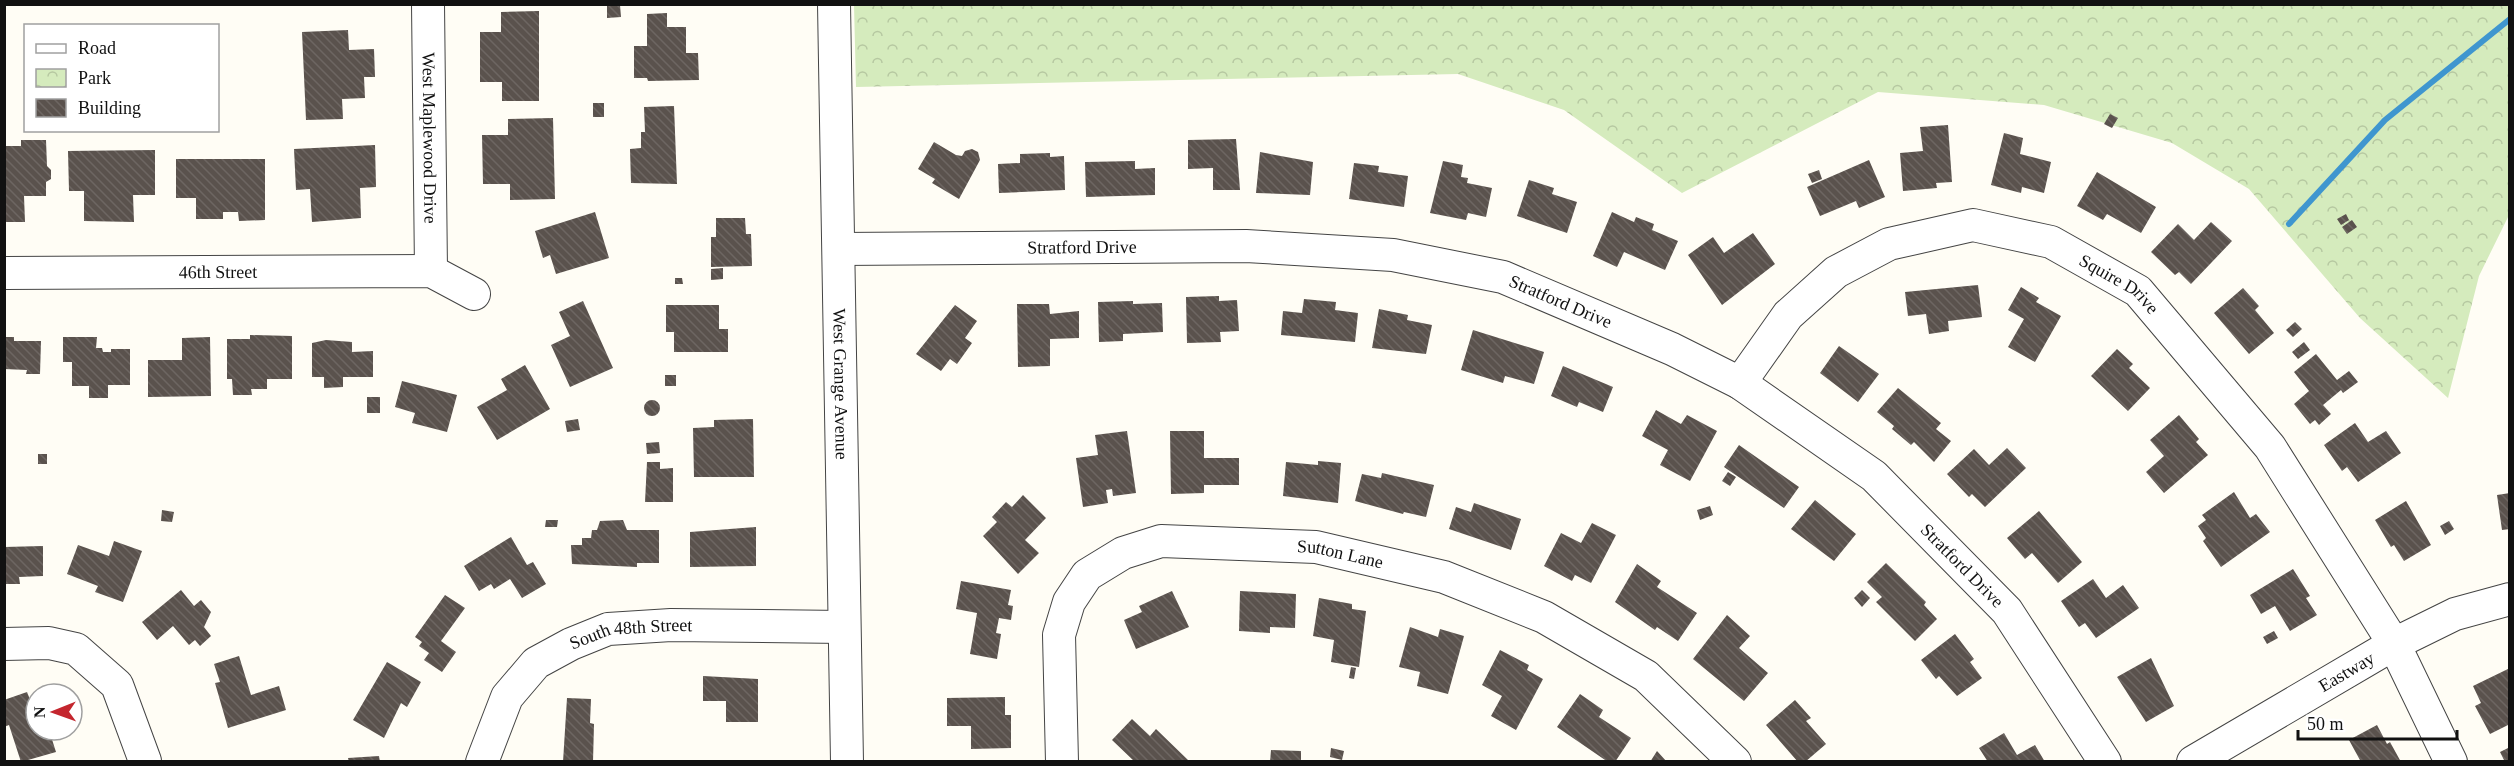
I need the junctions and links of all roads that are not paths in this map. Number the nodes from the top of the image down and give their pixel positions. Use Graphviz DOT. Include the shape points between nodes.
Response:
graph roads {
  1 [pos="428,4"];
  2 [pos="834,4"];
  3 [pos="838,249"];
  4 [pos="431,271"];
  5 [pos="4,273"];
  6 [pos="474,294"];
  7 [pos="1740,383"];
  8 [pos="2510,599"];
  9 [pos="844,627"];
  10 [pos="4,644"];
  11 [pos="2394,644"];
  12 [pos="145,761"];
  13 [pos="482,762"];
  14 [pos="846,762"];
  15 [pos="1062,762"];
  16 [pos="1735,762"];
  17 [pos="2104,762"];
  18 [pos="2193,762"];
  19 [pos="2451,762"];
  1 -- 4 [label="street, West Maplewood Drive"];
  2 -- 3 [label="street, West Grange Avenue"];
  3 -- 7 [label="street, Stratford Drive" via="1246,246 1393,255 1503,277 1672,349"];
  3 -- 9 [label="street, West Grange Avenue"];
  4 -- 5 [label="street, 46th Street"];
  4 -- 6 [label="street"];
  7 -- 11 [label="street, Squire Drive" via="1788,315 1836,272 1889,244 1973,225 2051,242 2138,291 2270,447"];
  7 -- 17 [label="street, Stratford Drive" via="1874,476 2007,611"];
  8 -- 11 [label="street, Eastway" via="2455,614"];
  9 -- 13 [label="street, South 48th Street" via="608,629 536,663 507,697"];
  9 -- 14 [label="street, West Grange Avenue"];
  10 -- 12 [label="street" via="49,643 76,649 117,685"];
  11 -- 18 [label="street, Eastway"];
  11 -- 19 [label="street, Squire Drive"];
  15 -- 16 [label="street, Sutton Lane" via="1059,635 1069,602 1087,575 1123,553 1161,541 1316,547 1444,577 1544,617 1646,676"];
}
